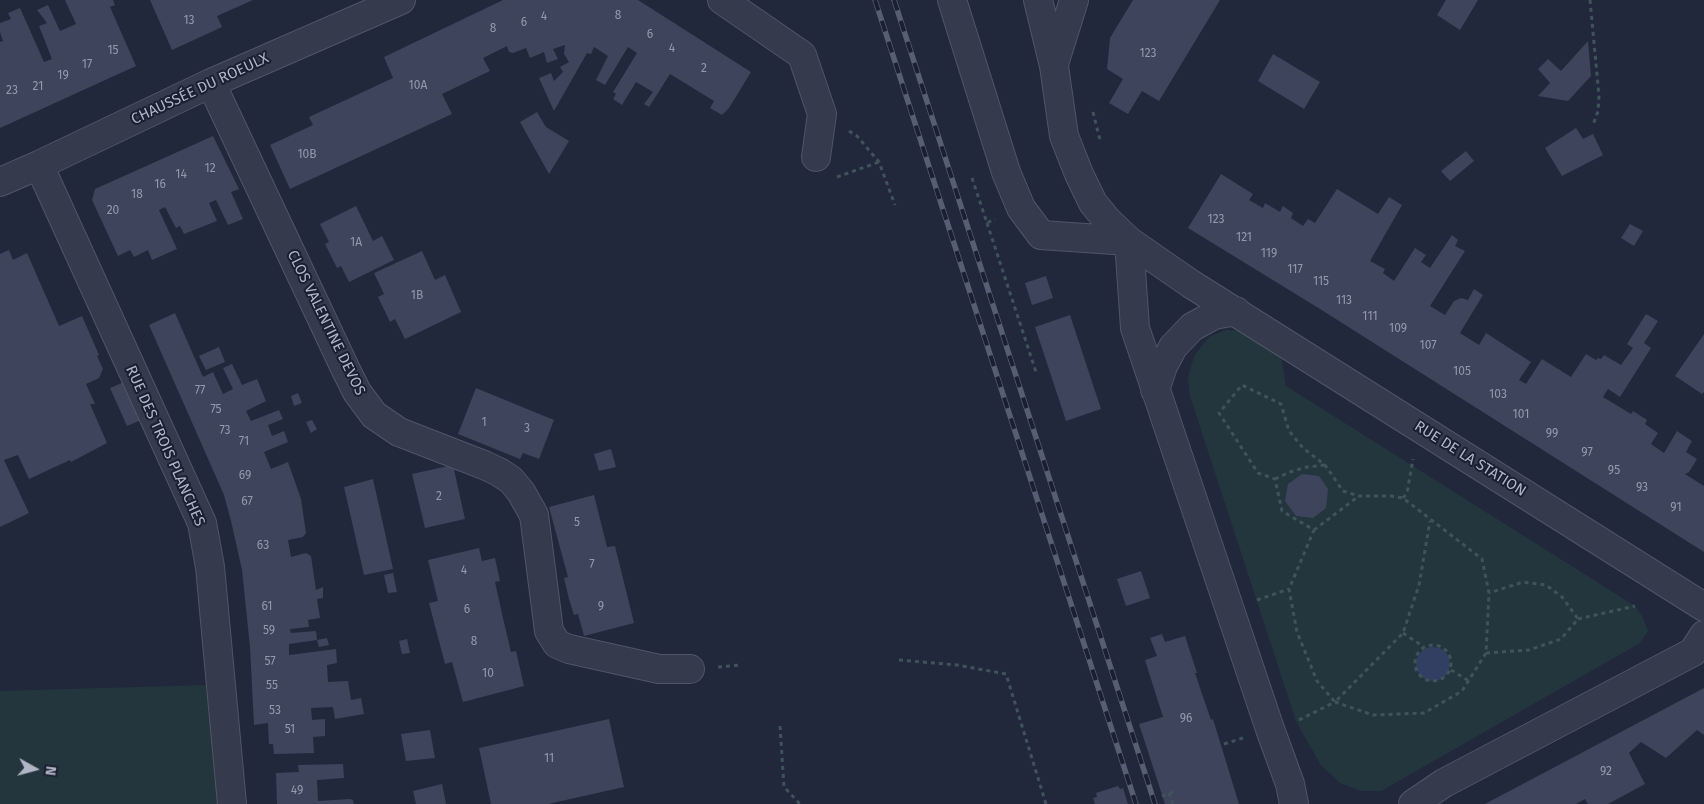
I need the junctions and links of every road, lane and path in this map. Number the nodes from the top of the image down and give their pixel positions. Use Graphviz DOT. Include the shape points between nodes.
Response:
graph roads {
  1 [pos="401,0"];
  2 [pos="722,0"];
  3 [pos="952,0"];
  4 [pos="1038,0"];
  5 [pos="1074,0"];
  6 [pos="1590,0"];
  7 [pos="1054,66"];
  8 [pos="211,82"];
  9 [pos="1090,103"];
  10 [pos="822,114"];
  11 [pos="1593,125"];
  12 [pos="1102,149"];
  13 [pos="879,162"];
  14 [pos="39,165"];
  15 [pos="823,169"];
  16 [pos="972,178"];
  17 [pos="0,182"];
  18 [pos="895,205"];
  19 [pos="986,217"];
  20 [pos="987,223"];
  21 [pos="1129,241"];
  22 [pos="1236,311"];
  23 [pos="1036,372"];
  24 [pos="1155,390"];
  25 [pos="1419,427"];
  26 [pos="1325,465"];
  27 [pos="1275,479"];
  28 [pos="1359,496"];
  29 [pos="1402,498"];
  30 [pos="1430,521"];
  31 [pos="1314,530"];
  32 [pos="1290,590"];
  33 [pos="1489,593"];
  34 [pos="1256,600"];
  35 [pos="1635,606"];
  36 [pos="1704,606"];
  37 [pos="1578,619"];
  38 [pos="1403,633"];
  39 [pos="1704,635"];
  40 [pos="1424,647"];
  41 [pos="1486,653"];
  42 [pos="899,660"];
  43 [pos="690,669"];
  44 [pos="1450,670"];
  45 [pos="1469,681"];
  46 [pos="1335,702"];
  47 [pos="780,726"];
  48 [pos="1270,730"];
  49 [pos="1224,744"];
  50 [pos="1177,791"];
  51 [pos="1169,793"];
  52 [pos="1162,796"];
  53 [pos="1430,796"];
  54 [pos="1296,797"];
  55 [pos="232,804"];
  56 [pos="800,804"];
  57 [pos="1046,804"];
  58 [pos="1173,804"];
  59 [pos="1413,804"];
  1 -- 8 [label="street, CHAUSSÉE DU ROEULX"];
  2 -- 10 [label="street" via="802,55"];
  3 -- 21 [label="street" via="1006,172 1021,208 1041,235"];
  4 -- 7 [label="street, RUE DE LA STATION"];
  5 -- 7 [label="street, RUE DE LA STATION"];
  6 -- 11 [label="path" via="1599,96"];
  7 -- 21 [label="street, RUE DE LA STATION" via="1064,136 1079,174 1093,203"];
  8 -- 14 [label="street, CHAUSSÉE DU ROEULX"];
  8 -- 43 [label="street, CLOS VALENTINE DEVOS" via="345,368 374,415 399,432 499,472 521,492 534,515 549,631 557,644 659,668"];
  9 -- 12 [label="path"];
  10 -- 13 [label="path" via="857,136"];
  10 -- 15 [label="street"];
  13 -- 15 [label="path"];
  13 -- 18 [label="path"];
  14 -- 17 [label="street, CHAUSSÉE DU ROEULX"];
  14 -- 55 [label="street, RUE DES TROIS PLANCHES" via="202,523 210,567"];
  16 -- 19 [label="path"];
  20 -- 23 [label="path"];
  21 -- 22 [label="street, RUE DE LA STATION"];
  21 -- 24 [label="street" via="1135,328"];
  22 -- 24 [label="street" via="1214,315 1192,327 1173,347"];
  22 -- 25 [label="street, RUE DE LA STATION"];
  24 -- 48 [label="street"];
  25 -- 29 [label="path" via="1407,493"];
  25 -- 36 [label="street, RUE DE LA STATION"];
  26 -- 27 [label="path" via="1307,467"];
  26 -- 27 [label="path" via="1303,448 1289,431 1281,404 1242,385 1219,413 1258,473"];
  26 -- 28 [label="path" via="1342,491"];
  27 -- 31 [label="path" via="1282,511"];
  28 -- 29 [label="path"];
  28 -- 31 [label="path"];
  29 -- 30 [label="path"];
  30 -- 33 [label="path" via="1482,559"];
  30 -- 38 [label="path" via="1419,586"];
  31 -- 32 [label="path"];
  32 -- 34 [label="path"];
  32 -- 46 [label="path" via="1297,632 1313,673"];
  33 -- 37 [label="path" via="1523,582 1546,585 1562,597"];
  33 -- 41 [label="path"];
  35 -- 37 [label="path"];
  37 -- 41 [label="path" via="1561,639 1529,650"];
  38 -- 40 [label="path"];
  38 -- 46 [label="path"];
  39 -- 53 [label="street" via="1693,652"];
  40 -- 44 [label="path" via="1435,644 1445,649 1451,659"];
  40 -- 44 [label="path" via="1415,663 1419,675 1436,681"];
  41 -- 45 [label="path"];
  42 -- 57 [label="path" via="957,665 1006,674"];
  44 -- 45 [label="path"];
  45 -- 46 [label="path" via="1462,691 1424,713 1373,715"];
  46 -- 48 [label="path"];
  47 -- 56 [label="path" via="784,787"];
  48 -- 49 [label="path"];
  48 -- 54 [label="street"];
  50 -- 51 [label="path"];
  51 -- 52 [label="path"];
  51 -- 58 [label="path"];
  53 -- 59 [label="street"];
}
